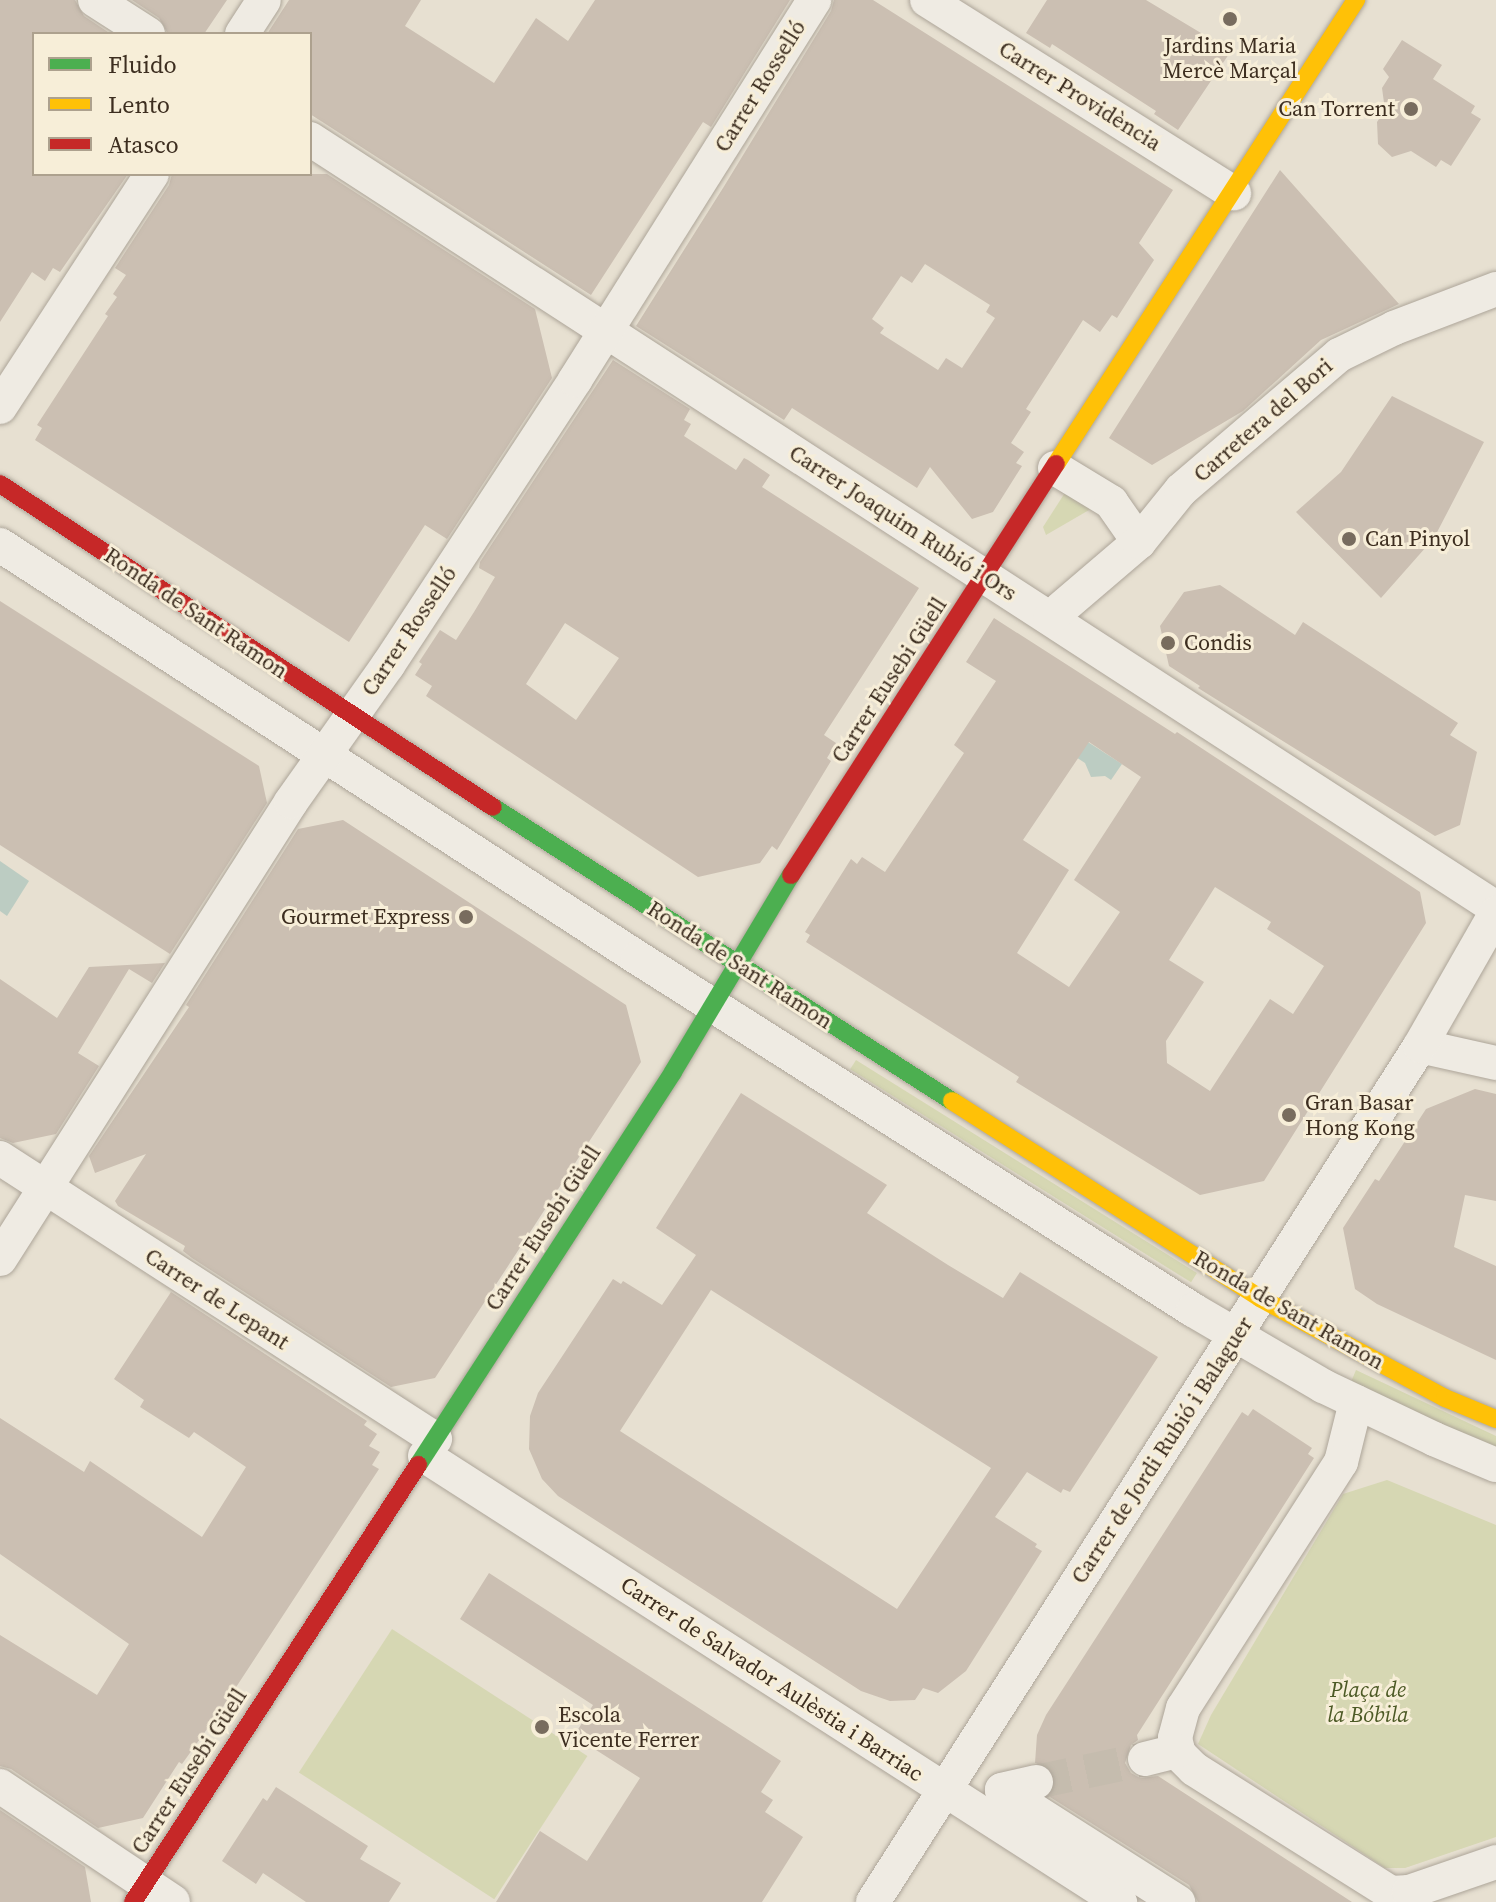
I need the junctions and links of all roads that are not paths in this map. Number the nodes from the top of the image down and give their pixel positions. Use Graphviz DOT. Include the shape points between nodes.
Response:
graph roads {
  1 [pos="95,0"];
  2 [pos="264,0"];
  3 [pos="814,0"];
  4 [pos="927,0"];
  5 [pos="1356,0"];
  6 [pos="145,32"];
  7 [pos="243,32"];
  8 [pos="312,140"];
  9 [pos="151,176"];
  10 [pos="1234,193"];
  11 [pos="1496,289"];
  12 [pos="604,333"];
  13 [pos="0,407"];
  14 [pos="1055,468"];
  15 [pos="0,484"];
  16 [pos="1139,542"];
  17 [pos="0,545"];
  18 [pos="985,576"];
  19 [pos="1050,618"];
  20 [pos="352,716"];
  21 [pos="325,753"];
  22 [pos="1496,911"];
  23 [pos="737,964"];
  24 [pos="712,1005"];
  25 [pos="1420,1046"];
  26 [pos="1496,1063"];
  27 [pos="0,1158"];
  28 [pos="45,1187"];
  29 [pos="0,1259"];
  30 [pos="1260,1298"];
  31 [pos="1236,1334"];
  32 [pos="1356,1402"];
  33 [pos="1496,1419"];
  34 [pos="430,1448"];
  35 [pos="1496,1465"];
  36 [pos="1178,1751"];
  37 [pos="1145,1759"];
  38 [pos="1036,1782"];
  39 [pos="0,1786"];
  40 [pos="946,1790"];
  41 [pos="1496,1862"];
  42 [pos="138,1893"];
  43 [pos="1390,1898"];
  44 [pos="173,1902"];
  45 [pos="873,1902"];
  46 [pos="1120,1902"];
  47 [pos="1178,1902"];
  1 -- 6 [label="street"];
  2 -- 7 [label="street"];
  3 -- 12 [label="street, Carrer Rosselló"];
  4 -- 10 [label="street, Carrer Providència"];
  5 -- 10 [label="street"];
  8 -- 12 [label="street, Carrer Joaquim Rubió i Ors"];
  9 -- 13 [label="street"];
  10 -- 14 [label="street"];
  11 -- 16 [label="street, Carretera del Bori" via="1339,355 1181,490"];
  12 -- 18 [label="street, Carrer Joaquim Rubió i Ors"];
  12 -- 20 [label="street, Carrer Rosselló"];
  14 -- 16 [label="street" via="1111,502"];
  14 -- 18 [label="street, Carrer Eusebi Güell"];
  15 -- 20 [label="street, Ronda de Sant Ramon"];
  16 -- 19 [label="street, Carretera del Bori"];
  17 -- 21 [label="street, Ronda de Sant Ramon"];
  18 -- 19 [label="street, Carrer Joaquim Rubió i Ors"];
  18 -- 23 [label="street, Carrer Eusebi Güell"];
  19 -- 22 [label="street, Carrer Joaquim Rubió i Ors"];
  20 -- 21 [label="street, Carrer Rosselló"];
  20 -- 23 [label="street, Ronda de Sant Ramon"];
  21 -- 24 [label="street, Ronda de Sant Ramon"];
  21 -- 28 [label="street, Carrer Rosselló"];
  22 -- 25 [label="street, Carrer de Jordi Rubió i Balaguer"];
  23 -- 24 [label="street, Carrer Eusebi Güell"];
  23 -- 30 [label="street, Ronda de Sant Ramon"];
  24 -- 31 [label="street, Ronda de Sant Ramon"];
  24 -- 34 [label="street, Carrer Eusebi Güell"];
  25 -- 26 [label="street"];
  25 -- 30 [label="street, Carrer de Jordi Rubió i Balaguer"];
  27 -- 28 [label="street, Carrer de Lepant"];
  28 -- 29 [label="street, Carrer Rosselló"];
  28 -- 34 [label="street, Carrer de Lepant"];
  30 -- 31 [label="street, Carrer de Jordi Rubió i Balaguer"];
  30 -- 33 [label="street, Ronda de Sant Ramon" via="1445,1398"];
  31 -- 32 [label="street, Ronda de Sant Ramon"];
  31 -- 40 [label="street, Carrer de Jordi Rubió i Balaguer"];
  32 -- 35 [label="street, Ronda de Sant Ramon"];
  32 -- 36 [label="street" via="1341,1462 1183,1708 1176,1724"];
  34 -- 40 [label="street, Carrer de Salvador Aulèstia i Barriac"];
  34 -- 42 [label="street, Carrer Eusebi Güell"];
  36 -- 37 [label="street"];
  36 -- 43 [label="street" via="1194,1769"];
  38 -- 47 [label="street" via="1002,1790"];
  39 -- 42 [label="street"];
  40 -- 45 [label="street, Carrer de Jordi Rubió i Balaguer"];
  40 -- 46 [label="street, Carrer de Salvador Aulèstia i Barriac"];
  41 -- 43 [label="street"];
  42 -- 44 [label="street"];
}
